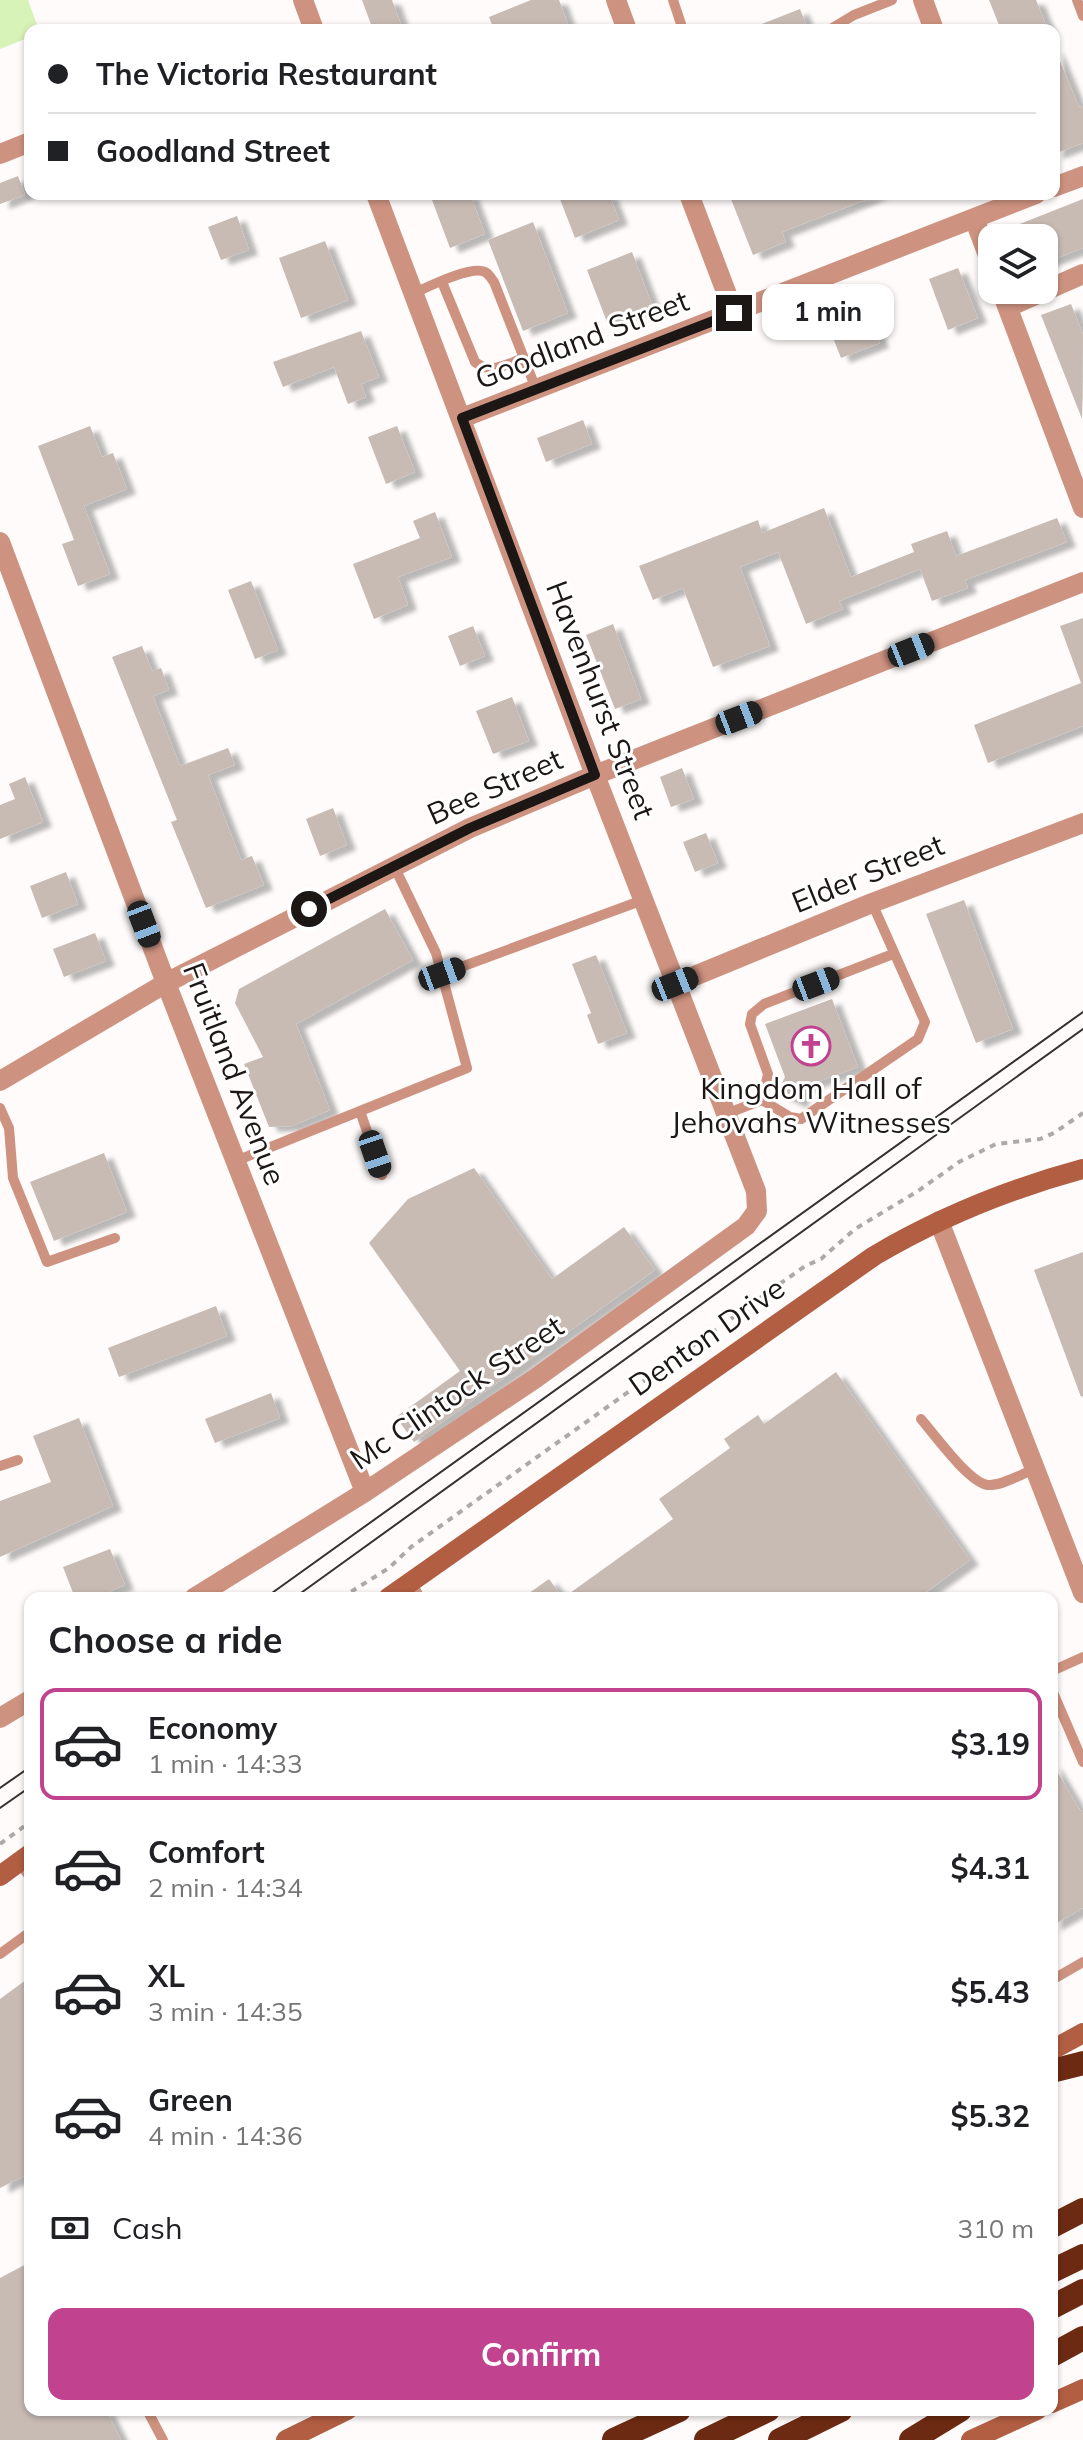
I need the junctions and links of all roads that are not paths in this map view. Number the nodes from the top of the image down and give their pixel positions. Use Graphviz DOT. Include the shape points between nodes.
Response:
graph roads {
  1 [pos="303,0"];
  2 [pos="616,0"];
  3 [pos="673,0"];
  4 [pos="892,0"];
  5 [pos="923,0"];
  6 [pos="1077,0"];
  7 [pos="1083,16"];
  8 [pos="312,24"];
  9 [pos="625,24"];
  10 [pos="681,24"];
  11 [pos="839,24"];
  12 [pos="932,24"];
  13 [pos="24,144"];
  14 [pos="0,154"];
  15 [pos="1083,176"];
  16 [pos="1060,185"];
  17 [pos="378,200"];
  18 [pos="691,200"];
  19 [pos="1000,201"];
  20 [pos="974,218"];
  21 [pos="978,229"];
  22 [pos="1083,274"];
  23 [pos="442,282"];
  24 [pos="1058,282"];
  25 [pos="414,293"];
  26 [pos="1006,304"];
  27 [pos="734,313"];
  28 [pos="524,358"];
  29 [pos="536,389"];
  30 [pos="462,418"];
  31 [pos="1082,504"];
  32 [pos="0,542"];
  33 [pos="1083,582"];
  34 [pos="595,775"];
  35 [pos="1083,823"];
  36 [pos="394,866"];
  37 [pos="643,900"];
  38 [pos="872,903"];
  39 [pos="893,954"];
  40 [pos="442,974"];
  41 [pos="166,983"];
  42 [pos="675,984"];
  43 [pos="0,1081"];
  44 [pos="762,1100"];
  45 [pos="0,1108"];
  46 [pos="360,1111"];
  47 [pos="726,1114"];
  48 [pos="236,1161"];
  49 [pos="1083,1169"];
  50 [pos="382,1175"];
  51 [pos="939,1221"];
  52 [pos="746,1226"];
  53 [pos="115,1238"];
  54 [pos="921,1419"];
  55 [pos="18,1460"];
  56 [pos="0,1466"];
  57 [pos="1035,1469"];
  58 [pos="365,1492"];
  59 [pos="415,1590"];
  60 [pos="204,1592"];
  61 [pos="1083,1593"];
  62 [pos="1083,1657"];
  63 [pos="1058,1668"];
  64 [pos="24,1704"];
  65 [pos="1058,1704"];
  66 [pos="0,1718"];
  67 [pos="1083,1762"];
  68 [pos="24,1865"];
  69 [pos="0,1876"];
  70 [pos="24,1936"];
  71 [pos="0,1954"];
  72 [pos="1083,1962"];
  73 [pos="1058,1977"];
  74 [pos="1083,2033"];
  75 [pos="1058,2047"];
  76 [pos="1083,2063"];
  77 [pos="1058,2069"];
  78 [pos="1083,2210"];
  79 [pos="1058,2223"];
  80 [pos="1083,2256"];
  81 [pos="1058,2268"];
  82 [pos="1083,2291"];
  83 [pos="1058,2304"];
  84 [pos="1083,2338"];
  85 [pos="1058,2352"];
  86 [pos="1083,2389"];
  87 [pos="1058,2400"];
  88 [pos="150,2416"];
  89 [pos="335,2416"];
  90 [pos="666,2416"];
  91 [pos="756,2416"];
  92 [pos="829,2416"];
  93 [pos="950,2416"];
  94 [pos="1024,2416"];
  95 [pos="163,2440"];
  96 [pos="286,2440"];
  97 [pos="614,2440"];
  98 [pos="706,2440"];
  99 [pos="780,2440"];
  100 [pos="911,2440"];
  101 [pos="971,2440"];
  1 -- 8 [label="street"];
  2 -- 9 [label="street"];
  3 -- 10 [label="lane"];
  4 -- 11 [label="lane"];
  5 -- 12 [label="street"];
  6 -- 7 [label="lane"];
  13 -- 14 [label="street"];
  15 -- 16 [label="street"];
  17 -- 25 [label="street, Havenhurst Street"];
  18 -- 27 [label="street"];
  19 -- 20 [label="street, Goodland Street"];
  20 -- 21 [label="street"];
  20 -- 27 [label="street, Goodland Street"];
  22 -- 24 [label="street"];
  23 -- 25 [label="lane"];
  23 -- 28 [label="lane" via="475,362 493,369"];
  23 -- 28 [label="lane" via="468,272 487,273"];
  25 -- 30 [label="street, Havenhurst Street"];
  26 -- 31 [label="street"];
  27 -- 29 [label="street, Goodland Street"];
  28 -- 29 [label="lane"];
  29 -- 30 [label="street, Goodland Street"];
  30 -- 34 [label="street, Havenhurst Street"];
  32 -- 41 [label="street, Fruitland Avenue"];
  33 -- 34 [label="street, Bee Street"];
  34 -- 36 [label="street, Bee Street"];
  34 -- 37 [label="street, Havenhurst Street"];
  35 -- 38 [label="street, Elder Street"];
  36 -- 40 [label="lane"];
  36 -- 41 [label="street, Bee Street"];
  37 -- 40 [label="lane"];
  37 -- 42 [label="street, Havenhurst Street"];
  38 -- 39 [label="lane"];
  38 -- 42 [label="street, Elder Street"];
  39 -- 44 [label="lane" via="764,1004 752,1014 750,1024 768,1074"];
  39 -- 44 [label="lane" via="925,1022 918,1039 801,1119"];
  40 -- 46 [label="lane" via="467,1068"];
  41 -- 43 [label="street, Bee Street"];
  41 -- 48 [label="street, Fruitland Avenue"];
  42 -- 47 [label="street, Havenhurst Street"];
  44 -- 47 [label="lane"];
  45 -- 53 [label="lane" via="9,1128 13,1178 47,1262"];
  46 -- 48 [label="lane"];
  46 -- 50 [label="lane"];
  47 -- 52 [label="street, Havenhurst Street" via="756,1191 757,1211"];
  48 -- 58 [label="street, Fruitland Avenue"];
  49 -- 51 [label="street, Denton Drive" via="1023,1186"];
  51 -- 57 [label="street"];
  51 -- 59 [label="street, Denton Drive" via="874,1256"];
  52 -- 58 [label="street, Mc Clintock Street" via="536,1378"];
  54 -- 57 [label="lane" via="976,1481 998,1483"];
  55 -- 56 [label="lane"];
  57 -- 61 [label="street"];
  58 -- 60 [label="street, Mc Clintock Street"];
  62 -- 63 [label="lane"];
  64 -- 66 [label="street"];
  65 -- 67 [label="lane"];
  68 -- 69 [label="street"];
  70 -- 71 [label="lane"];
  72 -- 73 [label="lane"];
  74 -- 75 [label="street"];
  76 -- 77 [label="highway"];
  78 -- 79 [label="highway"];
  80 -- 81 [label="highway"];
  82 -- 83 [label="highway"];
  84 -- 85 [label="highway"];
  86 -- 87 [label="street"];
  88 -- 95 [label="lane"];
  89 -- 96 [label="street"];
  90 -- 97 [label="highway"];
  91 -- 98 [label="highway"];
  92 -- 99 [label="highway"];
  93 -- 100 [label="highway"];
  94 -- 101 [label="street"];
}
